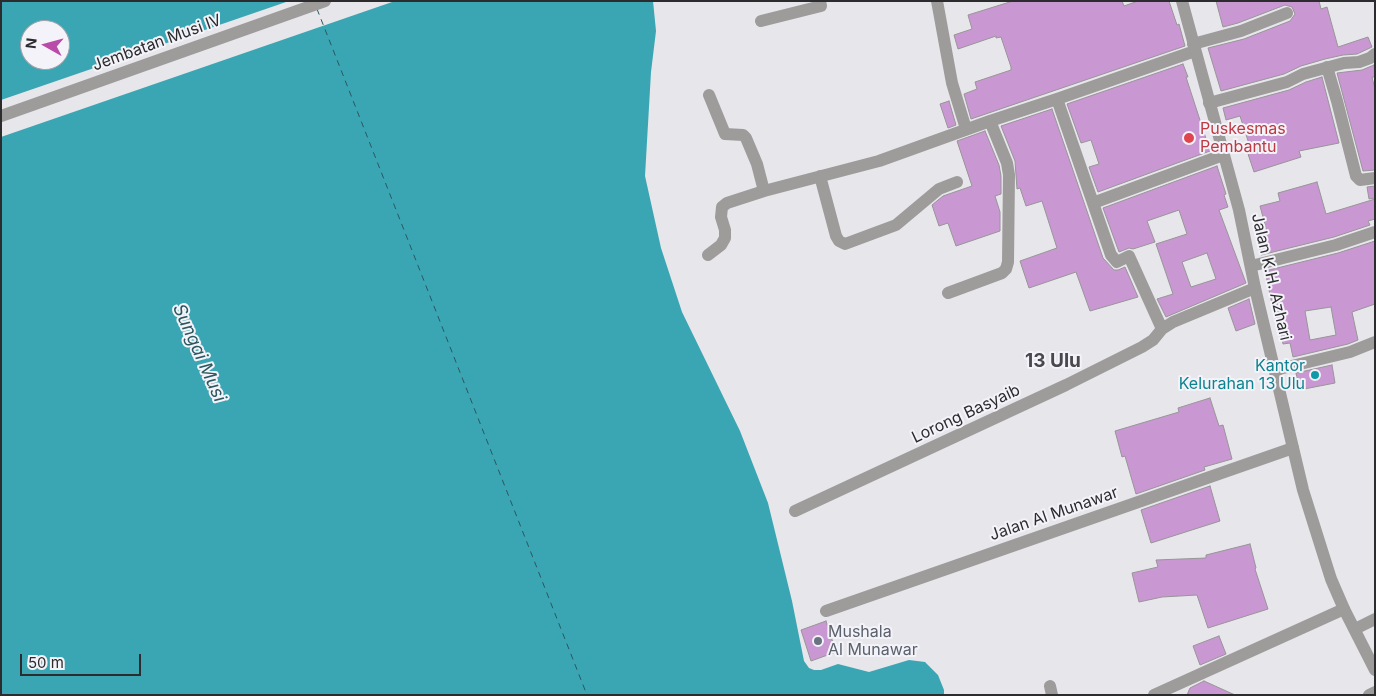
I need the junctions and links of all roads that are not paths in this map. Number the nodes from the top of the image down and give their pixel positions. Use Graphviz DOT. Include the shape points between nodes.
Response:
graph roads {
  1 [pos="325,1"];
  2 [pos="820,1"];
  3 [pos="938,1"];
  4 [pos="1182,1"];
  5 [pos="1287,13"];
  6 [pos="761,21"];
  7 [pos="1194,47"];
  8 [pos="1375,54"];
  9 [pos="1327,67"];
  10 [pos="709,95"];
  11 [pos="1058,100"];
  12 [pos="1209,103"];
  13 [pos="1,116"];
  14 [pos="990,121"];
  15 [pos="966,130"];
  16 [pos="1223,155"];
  17 [pos="820,176"];
  18 [pos="1375,178"];
  19 [pos="957,182"];
  20 [pos="764,191"];
  21 [pos="1093,202"];
  22 [pos="1375,232"];
  23 [pos="708,255"];
  24 [pos="1250,266"];
  25 [pos="1255,288"];
  26 [pos="948,293"];
  27 [pos="1162,329"];
  28 [pos="1375,342"];
  29 [pos="1275,370"];
  30 [pos="1293,448"];
  31 [pos="795,511"];
  32 [pos="1344,609"];
  33 [pos="826,611"];
  34 [pos="1375,619"];
  35 [pos="1355,629"];
  36 [pos="1375,670"];
  37 [pos="1375,692"];
  38 [pos="1154,695"];
  39 [pos="1369,695"];
  1 -- 13 [label="street, Jembatan Musi IV"];
  2 -- 6 [label="street" via="821,6"];
  3 -- 15 [label="street" via="952,83"];
  4 -- 7 [label="street, Jalan K.H. Azhari"];
  5 -- 7 [label="street"];
  7 -- 11 [label="street"];
  7 -- 12 [label="street, Jalan K.H. Azhari"];
  8 -- 9 [label="street" via="1359,62"];
  9 -- 12 [label="street"];
  9 -- 18 [label="street" via="1356,176 1360,180"];
  10 -- 20 [label="street" via="725,134 746,138"];
  11 -- 14 [label="street"];
  11 -- 21 [label="street"];
  12 -- 16 [label="street, Jalan K.H. Azhari"];
  14 -- 15 [label="street"];
  14 -- 26 [label="street" via="1007,163 1008,262 1002,273"];
  15 -- 17 [label="street" via="879,161"];
  16 -- 21 [label="street"];
  16 -- 24 [label="street, Jalan K.H. Azhari" via="1239,210"];
  17 -- 19 [label="street" via="836,236 846,244 896,225 939,189"];
  17 -- 20 [label="street"];
  20 -- 23 [label="street" via="727,203 722,208 725,238"];
  21 -- 27 [label="street" via="1114,259 1117,262 1129,256"];
  22 -- 24 [label="street"];
  24 -- 25 [label="street, Jalan K.H. Azhari"];
  25 -- 27 [label="street, Lorong Basyaib"];
  25 -- 29 [label="street, Jalan K.H. Azhari"];
  27 -- 31 [label="street, Lorong Basyaib" via="1142,348"];
  28 -- 29 [label="street" via="1350,352"];
  29 -- 30 [label="street, Jalan K.H. Azhari"];
  30 -- 32 [label="street, Jalan K.H. Azhari" via="1312,520"];
  30 -- 33 [label="street, Jalan Al Munawar"];
  32 -- 35 [label="street, Jalan K.H. Azhari"];
  32 -- 38 [label="street"];
  34 -- 35 [label="street"];
  35 -- 36 [label="street, Jalan K.H. Azhari"];
  37 -- 39 [label="street"];
}
